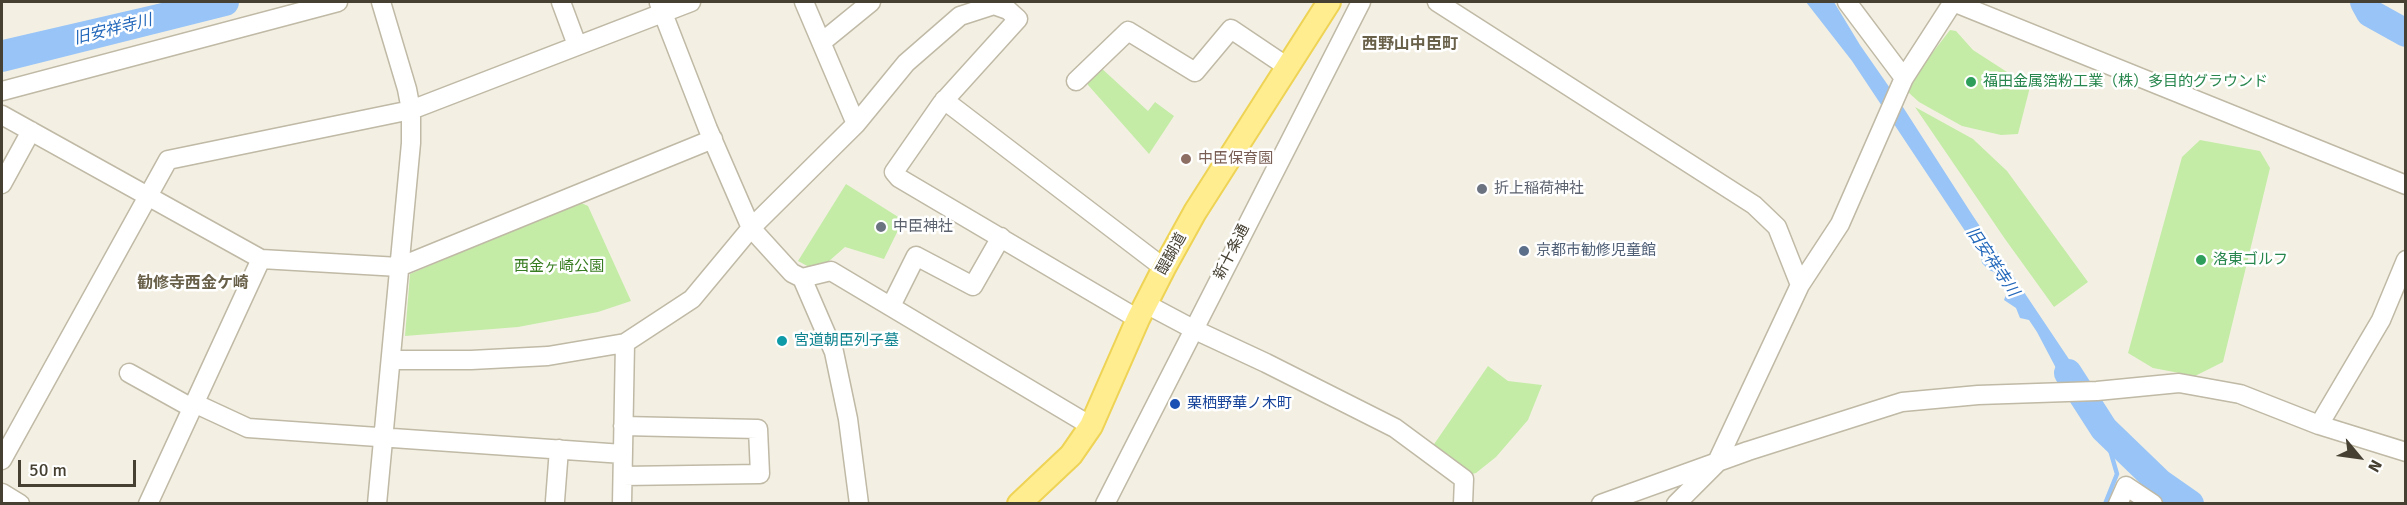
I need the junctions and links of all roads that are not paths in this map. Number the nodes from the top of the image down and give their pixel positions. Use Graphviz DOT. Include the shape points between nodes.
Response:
graph roads {
  1 [pos="338,2"];
  2 [pos="381,2"];
  3 [pos="561,2"];
  4 [pos="691,2"];
  5 [pos="804,2"];
  6 [pos="871,2"];
  7 [pos="1329,2"];
  8 [pos="1361,2"];
  9 [pos="1437,2"];
  10 [pos="1847,2"];
  11 [pos="1953,2"];
  12 [pos="661,7"];
  13 [pos="956,9"];
  14 [pos="822,42"];
  15 [pos="577,45"];
  16 [pos="1286,66"];
  17 [pos="1077,81"];
  18 [pos="1901,85"];
  19 [pos="2,91"];
  20 [pos="945,100"];
  21 [pos="411,110"];
  22 [pos="2,115"];
  23 [pos="856,124"];
  24 [pos="31,132"];
  25 [pos="713,139"];
  26 [pos="2,184"];
  27 [pos="2406,185"];
  28 [pos="148,197"];
  29 [pos="751,228"];
  30 [pos="1001,237"];
  31 [pos="261,260"];
  32 [pos="399,267"];
  33 [pos="1164,268"];
  34 [pos="2403,272"];
  35 [pos="802,278"];
  36 [pos="1800,285"];
  37 [pos="891,306"];
  38 [pos="1142,311"];
  39 [pos="1193,329"];
  40 [pos="625,343"];
  41 [pos="391,360"];
  42 [pos="129,373"];
  43 [pos="193,406"];
  44 [pos="2319,425"];
  45 [pos="623,426"];
  46 [pos="1091,426"];
  47 [pos="383,437"];
  48 [pos="559,449"];
  49 [pos="2406,452"];
  50 [pos="623,454"];
  51 [pos="2,460"];
  52 [pos="1716,464"];
  53 [pos="623,476"];
  54 [pos="2,493"];
  55 [pos="555,501"];
  56 [pos="20,504"];
  57 [pos="148,504"];
  58 [pos="377,504"];
  59 [pos="622,504"];
  60 [pos="859,504"];
  61 [pos="1019,504"];
  62 [pos="1105,504"];
  63 [pos="1463,504"];
  64 [pos="1601,504"];
  65 [pos="1676,504"];
  66 [pos="2118,504"];
  67 [pos="2153,504"];
  1 -- 19 [label="street"];
  2 -- 21 [label="street"];
  3 -- 15 [label="street"];
  4 -- 12 [label="street"];
  5 -- 14 [label="street"];
  6 -- 14 [label="street"];
  7 -- 16 [label="main road, 醍醐道"];
  8 -- 39 [label="street, 新十条通"];
  9 -- 36 [label="street" via="1755,205 1777,227"];
  10 -- 18 [label="street"];
  11 -- 18 [label="street"];
  11 -- 27 [label="street"];
  12 -- 15 [label="street"];
  12 -- 25 [label="street"];
  13 -- 20 [label="street" via="994,5 1018,19"];
  13 -- 23 [label="street"];
  14 -- 23 [label="street"];
  15 -- 21 [label="street"];
  16 -- 17 [label="street" via="1231,29 1195,72 1128,31"];
  16 -- 33 [label="main road, 醍醐道"];
  18 -- 36 [label="street" via="1839,224"];
  20 -- 30 [label="street" via="894,172"];
  20 -- 33 [label="street"];
  21 -- 28 [label="street" via="168,160"];
  21 -- 32 [label="street"];
  22 -- 24 [label="street"];
  23 -- 29 [label="street"];
  24 -- 26 [label="street"];
  24 -- 28 [label="street"];
  25 -- 29 [label="street"];
  25 -- 32 [label="street"];
  28 -- 31 [label="street"];
  28 -- 51 [label="street"];
  29 -- 35 [label="street" via="792,273"];
  29 -- 40 [label="street" via="692,299"];
  30 -- 37 [label="street" via="973,286 916,256"];
  30 -- 38 [label="street"];
  31 -- 32 [label="street"];
  31 -- 43 [label="street"];
  32 -- 41 [label="street"];
  33 -- 38 [label="main road, 醍醐道"];
  34 -- 44 [label="street" via="2381,320"];
  35 -- 37 [label="street" via="831,271"];
  35 -- 60 [label="street" via="834,352"];
  36 -- 52 [label="street"];
  37 -- 46 [label="street"];
  38 -- 39 [label="street"];
  38 -- 46 [label="main road, 醍醐道"];
  39 -- 62 [label="street, 新十条通"];
  39 -- 63 [label="street" via="1395,428 1464,479"];
  40 -- 41 [label="street" via="548,356"];
  40 -- 45 [label="street"];
  41 -- 47 [label="street"];
  42 -- 43 [label="street"];
  43 -- 47 [label="street" via="248,428"];
  43 -- 57 [label="street"];
  44 -- 49 [label="street"];
  44 -- 52 [label="street" via="2240,394 2179,383 1978,395 1902,402"];
  45 -- 50 [label="street"];
  45 -- 53 [label="street" via="758,429 760,474"];
  46 -- 61 [label="main road, 醍醐道" via="1071,455"];
  47 -- 48 [label="street"];
  47 -- 58 [label="street"];
  48 -- 50 [label="street"];
  48 -- 55 [label="street"];
  50 -- 53 [label="street"];
  52 -- 64 [label="street"];
  52 -- 65 [label="street"];
  53 -- 59 [label="street"];
  54 -- 56 [label="street"];
  66 -- 67 [label="street" via="2126,486"];
}
